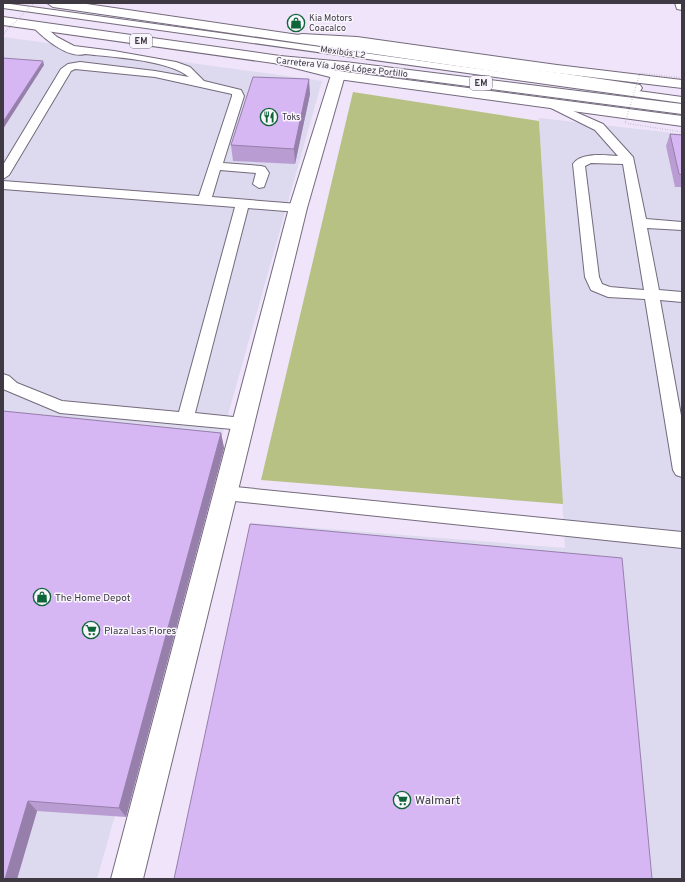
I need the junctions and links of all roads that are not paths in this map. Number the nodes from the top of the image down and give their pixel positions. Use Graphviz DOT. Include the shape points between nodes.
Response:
graph roads {
  1 [pos="53,3"];
  2 [pos="681,3"];
  3 [pos="3,5"];
  4 [pos="92,5"];
  5 [pos="682,6"];
  6 [pos="3,11"];
  7 [pos="39,26"];
  8 [pos="4,27"];
  9 [pos="293,38"];
  10 [pos="69,49"];
  11 [pos="280,60"];
  12 [pos="155,74"];
  13 [pos="338,75"];
  14 [pos="200,82"];
  15 [pos="682,84"];
  16 [pos="682,95"];
  17 [pos="682,100"];
  18 [pos="553,105"];
  19 [pos="682,106"];
  20 [pos="682,109"];
  21 [pos="682,121"];
  22 [pos="629,160"];
  23 [pos="214,166"];
  24 [pos="3,175"];
  25 [pos="259,184"];
  26 [pos="3,185"];
  27 [pos="204,201"];
  28 [pos="242,204"];
  29 [pos="298,208"];
  30 [pos="640,223"];
  31 [pos="682,226"];
  32 [pos="652,295"];
  33 [pos="682,297"];
  34 [pos="3,380"];
  35 [pos="185,420"];
  36 [pos="243,424"];
  37 [pos="682,470"];
  38 [pos="225,493"];
  39 [pos="682,540"];
  40 [pos="127,879"];
  1 -- 4 [label="main road, Carretera Vía José López Portillo / EM"];
  2 -- 5 [label="main road"];
  3 -- 17 [label="lane, Mexibús L2"];
  4 -- 9 [label="main road, Carretera Vía José López Portillo / EM"];
  6 -- 19 [label="lane, Mexibús L2"];
  7 -- 8 [label="main road, Carretera Vía José López Portillo / EM"];
  7 -- 10 [label="lane" via="50,38"];
  7 -- 11 [label="main road, Carretera Vía José López Portillo / EM"];
  9 -- 15 [label="main road" via="357,41 556,70"];
  9 -- 16 [label="main road, Carretera Vía José López Portillo / EM"];
  10 -- 12 [label="lane" via="140,65"];
  10 -- 14 [label="lane" via="172,64 186,69"];
  11 -- 13 [label="main road"];
  11 -- 20 [label="main road, Carretera Vía José López Portillo / EM"];
  12 -- 14 [label="lane"];
  12 -- 24 [label="lane" via="80,65 67,69"];
  13 -- 18 [label="main road"];
  13 -- 29 [label="main road"];
  14 -- 23 [label="lane" via="237,92 238,96"];
  18 -- 21 [label="main road"];
  18 -- 22 [label="lane" via="599,127"];
  22 -- 30 [label="lane"];
  22 -- 32 [label="lane" via="593,159 579,164 592,276 596,287 608,292"];
  23 -- 25 [label="lane" via="261,170 263,173"];
  23 -- 27 [label="lane"];
  26 -- 27 [label="lane"];
  27 -- 28 [label="lane"];
  28 -- 29 [label="lane"];
  28 -- 35 [label="lane"];
  29 -- 36 [label="main road"];
  30 -- 31 [label="lane"];
  30 -- 32 [label="lane"];
  32 -- 33 [label="lane"];
  32 -- 37 [label="lane"];
  34 -- 35 [label="lane" via="11,387 60,407"];
  35 -- 36 [label="lane"];
  36 -- 38 [label="main road"];
  38 -- 39 [label="lane"];
  38 -- 40 [label="main road"];
}
